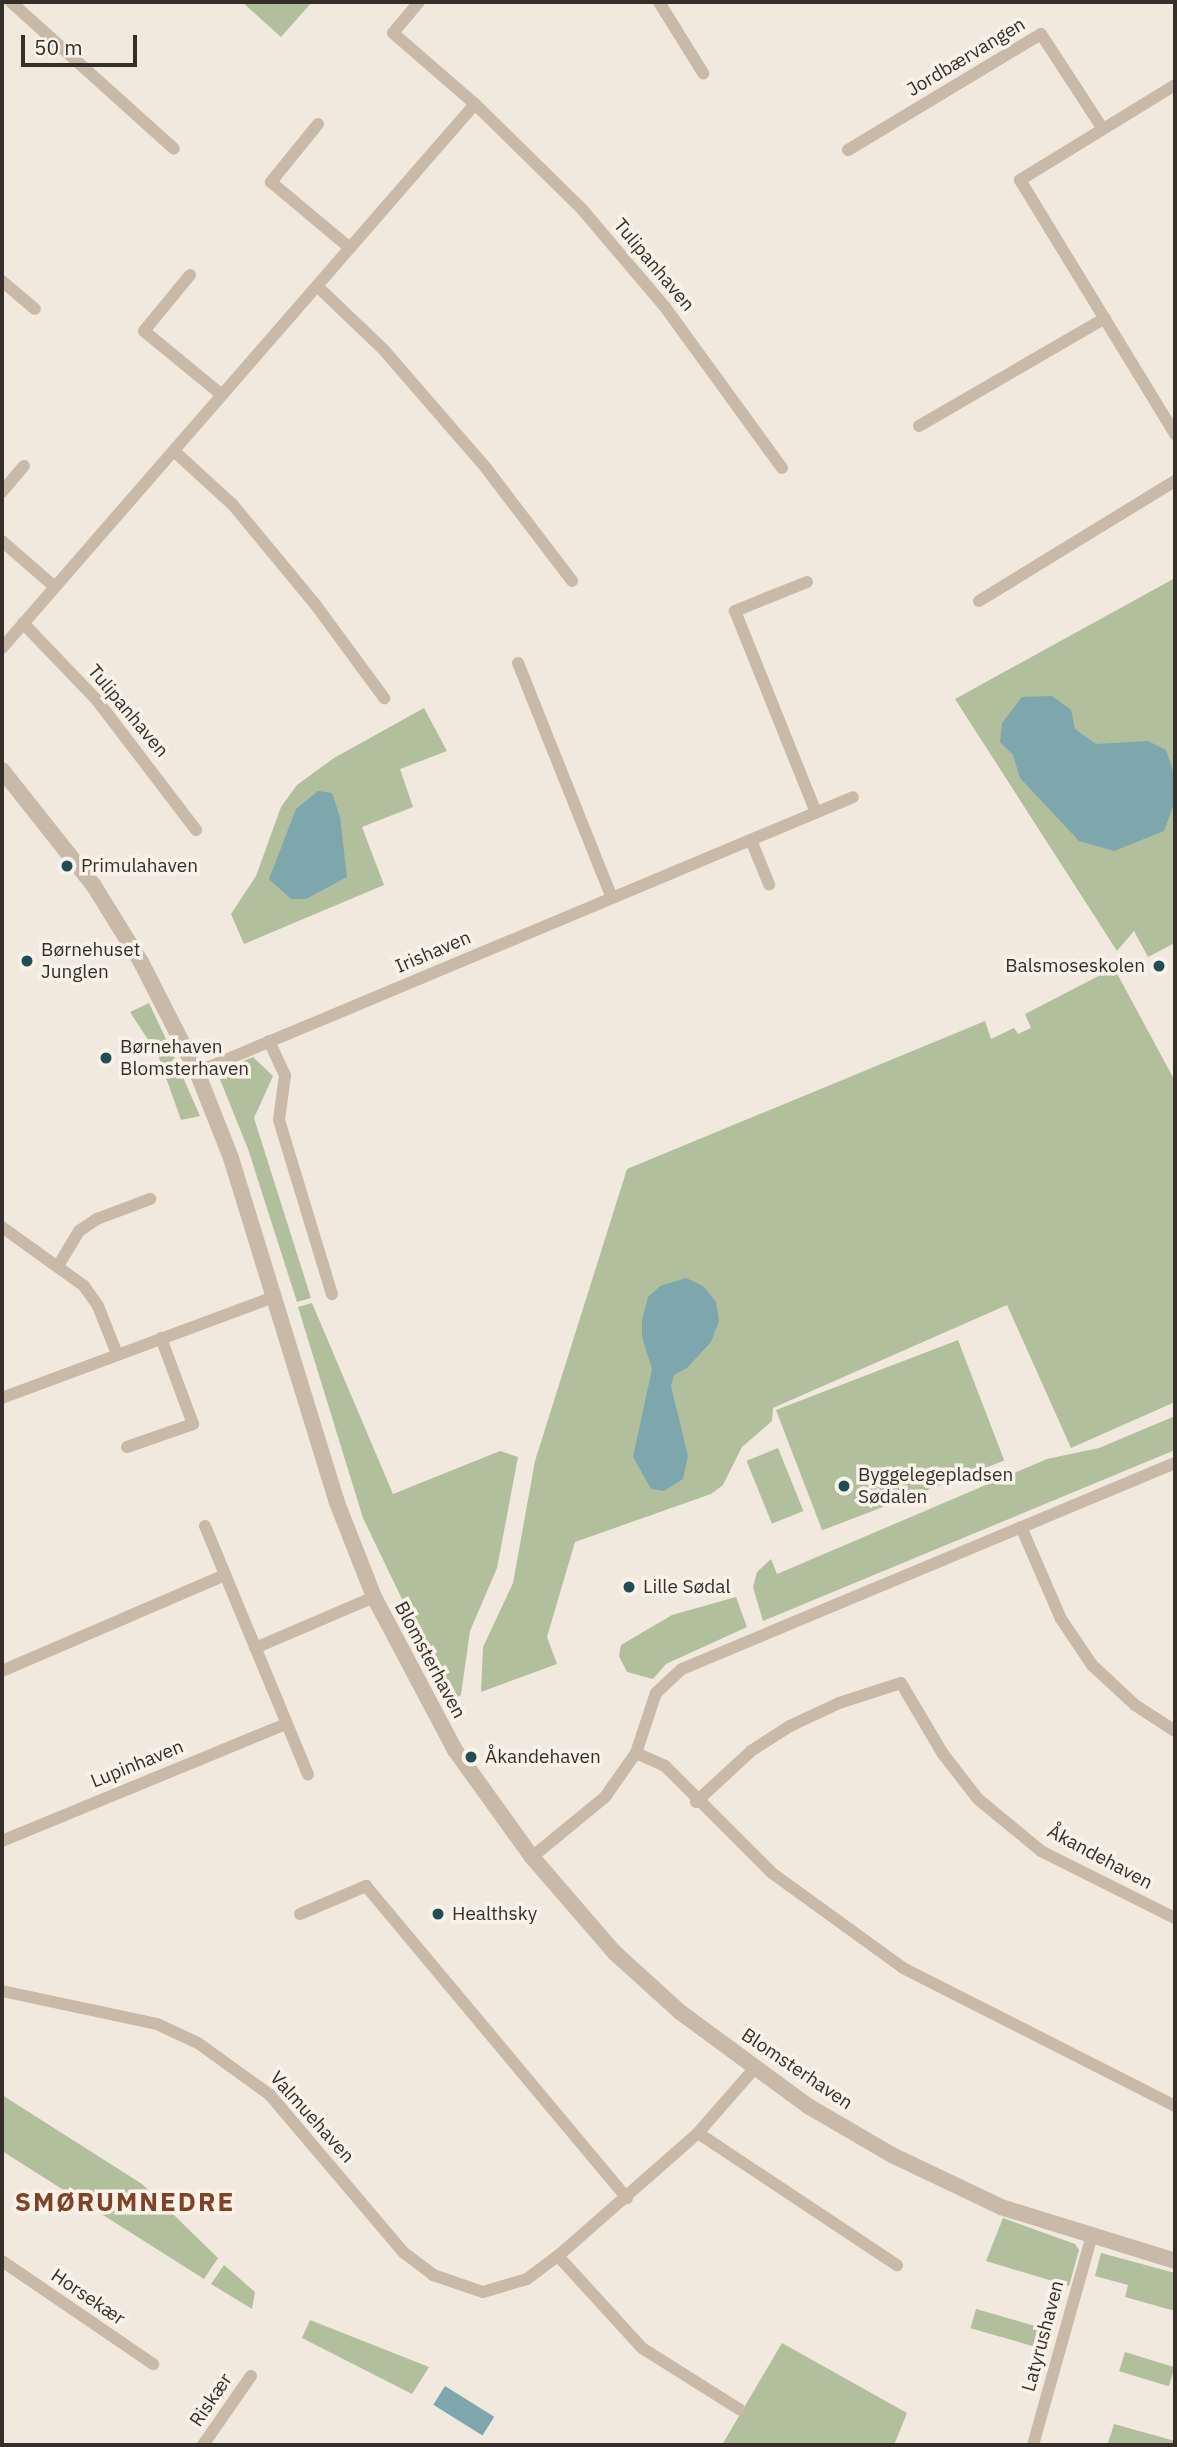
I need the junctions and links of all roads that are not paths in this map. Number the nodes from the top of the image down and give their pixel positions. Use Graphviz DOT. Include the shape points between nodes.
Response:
graph roads {
  1 [pos="11,2"];
  2 [pos="419,2"];
  3 [pos="659,2"];
  4 [pos="703,73"];
  5 [pos="1175,85"];
  6 [pos="475,104"];
  7 [pos="318,124"];
  8 [pos="1103,129"];
  9 [pos="174,149"];
  10 [pos="848,150"];
  11 [pos="350,248"];
  12 [pos="190,275"];
  13 [pos="2,282"];
  14 [pos="317,286"];
  15 [pos="35,309"];
  16 [pos="1105,318"];
  17 [pos="222,395"];
  18 [pos="919,426"];
  19 [pos="1175,434"];
  20 [pos="174,451"];
  21 [pos="24,466"];
  22 [pos="782,468"];
  23 [pos="1175,481"];
  24 [pos="2,492"];
  25 [pos="2,541"];
  26 [pos="572,581"];
  27 [pos="807,582"];
  28 [pos="55,587"];
  29 [pos="979,601"];
  30 [pos="23,623"];
  31 [pos="2,648"];
  32 [pos="518,663"];
  33 [pos="384,698"];
  34 [pos="2,770"];
  35 [pos="853,797"];
  36 [pos="816,812"];
  37 [pos="196,830"];
  38 [pos="751,839"];
  39 [pos="769,884"];
  40 [pos="612,898"];
  41 [pos="269,1041"];
  42 [pos="197,1072"];
  43 [pos="150,1199"];
  44 [pos="2,1227"];
  45 [pos="58,1266"];
  46 [pos="332,1294"];
  47 [pos="274,1297"];
  48 [pos="161,1338"];
  49 [pos="117,1354"];
  50 [pos="2,1398"];
  51 [pos="127,1447"];
  52 [pos="1175,1463"];
  53 [pos="205,1527"];
  54 [pos="1021,1527"];
  55 [pos="225,1575"];
  56 [pos="374,1597"];
  57 [pos="255,1648"];
  58 [pos="2,1671"];
  59 [pos="286,1724"];
  60 [pos="1175,1731"];
  61 [pos="636,1753"];
  62 [pos="308,1775"];
  63 [pos="696,1802"];
  64 [pos="2,1841"];
  65 [pos="532,1857"];
  66 [pos="300,1914"];
  67 [pos="1175,1918"];
  68 [pos="2,1991"];
  69 [pos="754,2069"];
  70 [pos="1175,2106"];
  71 [pos="698,2133"];
  72 [pos="627,2198"];
  73 [pos="1091,2238"];
  74 [pos="558,2256"];
  75 [pos="2,2261"];
  76 [pos="1175,2261"];
  77 [pos="897,2265"];
  78 [pos="153,2364"];
  79 [pos="251,2376"];
  80 [pos="739,2409"];
  81 [pos="203,2445"];
  82 [pos="1033,2445"];
  1 -- 9 [label="street"];
  2 -- 6 [label="street, Tulipanhaven" via="393,33"];
  3 -- 4 [label="street"];
  5 -- 8 [label="street"];
  6 -- 11 [label="street"];
  6 -- 22 [label="street, Tulipanhaven" via="580,208 656,297"];
  7 -- 11 [label="street" via="271,182"];
  8 -- 10 [label="street, Jordbærvangen" via="1041,34"];
  8 -- 16 [label="street" via="1020,180"];
  11 -- 14 [label="street"];
  12 -- 17 [label="street" via="144,331"];
  13 -- 15 [label="street"];
  14 -- 17 [label="street"];
  14 -- 26 [label="street" via="383,349 486,468"];
  16 -- 18 [label="street"];
  16 -- 19 [label="street"];
  17 -- 20 [label="street"];
  20 -- 28 [label="street"];
  20 -- 33 [label="street" via="233,505 315,604"];
  21 -- 24 [label="street"];
  23 -- 29 [label="street"];
  25 -- 28 [label="street"];
  27 -- 36 [label="street" via="735,611"];
  28 -- 30 [label="street"];
  30 -- 31 [label="street"];
  30 -- 37 [label="street, Tulipanhaven" via="96,699"];
  32 -- 40 [label="street"];
  34 -- 42 [label="street, Blomsterhaven" via="94,886 141,962"];
  35 -- 36 [label="street, Irishaven"];
  36 -- 38 [label="street, Irishaven"];
  38 -- 39 [label="street"];
  38 -- 40 [label="street, Irishaven"];
  40 -- 41 [label="street, Irishaven"];
  41 -- 42 [label="street, Irishaven"];
  41 -- 46 [label="street" via="285,1075 279,1120"];
  42 -- 47 [label="street, Blomsterhaven" via="231,1158"];
  43 -- 45 [label="street" via="97,1219 79,1231"];
  44 -- 45 [label="street"];
  45 -- 49 [label="street" via="84,1286 98,1306"];
  47 -- 48 [label="street"];
  47 -- 56 [label="street, Blomsterhaven" via="336,1500"];
  48 -- 49 [label="street"];
  48 -- 51 [label="street" via="193,1424"];
  49 -- 50 [label="street"];
  52 -- 54 [label="street"];
  53 -- 55 [label="street"];
  54 -- 60 [label="street" via="1061,1619 1092,1665 1135,1705"];
  54 -- 61 [label="street" via="682,1669 656,1693"];
  55 -- 57 [label="street"];
  55 -- 58 [label="street"];
  56 -- 57 [label="street"];
  56 -- 65 [label="street, Blomsterhaven" via="455,1750"];
  57 -- 59 [label="street"];
  59 -- 62 [label="street"];
  59 -- 64 [label="street, Lupinhaven"];
  61 -- 63 [label="street" via="665,1766"];
  61 -- 65 [label="street" via="605,1797"];
  63 -- 67 [label="street, Åkandehaven" via="751,1751 790,1726 839,1703 901,1683 943,1754 978,1799 1041,1850"];
  63 -- 70 [label="street" via="790,1888 916,1976"];
  65 -- 69 [label="street, Blomsterhaven" via="615,1952 680,2012"];
  66 -- 72 [label="street" via="366,1886"];
  68 -- 74 [label="street, Valmuehaven" via="156,2024 242,2071 270,2095 399,2247 433,2275 484,2292 527,2279"];
  69 -- 71 [label="street, Valmuehaven"];
  69 -- 73 [label="street, Blomsterhaven" via="892,2155 1001,2207"];
  71 -- 72 [label="street, Valmuehaven"];
  71 -- 77 [label="street"];
  72 -- 74 [label="street, Valmuehaven"];
  73 -- 76 [label="street, Blomsterhaven"];
  73 -- 82 [label="street, Latyrushaven"];
  74 -- 80 [label="street" via="642,2348"];
  75 -- 78 [label="street, Horsekær"];
  79 -- 81 [label="street, Riskær"];
}
